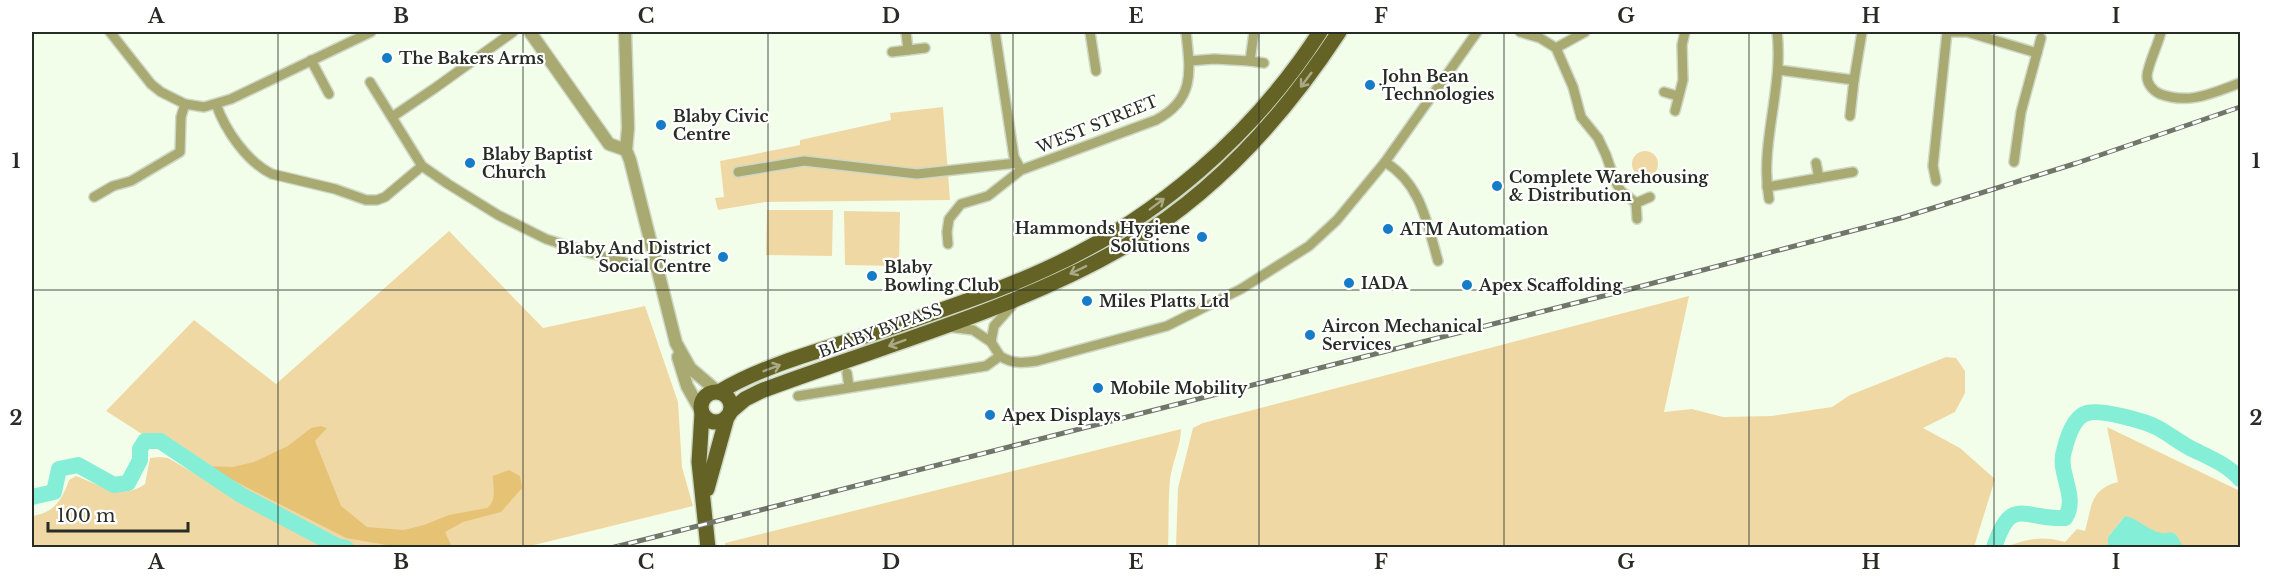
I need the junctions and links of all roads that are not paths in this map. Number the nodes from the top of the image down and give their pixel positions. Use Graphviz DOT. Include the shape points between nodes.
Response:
graph roads {
  1 [pos="110,32"];
  2 [pos="371,32"];
  3 [pos="513,32"];
  4 [pos="530,32"];
  5 [pos="625,32"];
  6 [pos="906,32"];
  7 [pos="995,32"];
  8 [pos="1090,32"];
  9 [pos="1186,32"];
  10 [pos="1254,32"];
  11 [pos="1320,32"];
  12 [pos="1339,32"];
  13 [pos="1477,32"];
  14 [pos="1520,32"];
  15 [pos="1585,32"];
  16 [pos="1685,32"];
  17 [pos="1777,32"];
  18 [pos="1862,32"];
  19 [pos="1947,32"];
  20 [pos="2161,32"];
  21 [pos="2041,38"];
  22 [pos="925,48"];
  23 [pos="1556,48"];
  24 [pos="908,50"];
  25 [pos="892,52"];
  26 [pos="2037,53"];
  27 [pos="311,60"];
  28 [pos="1189,61"];
  29 [pos="1250,61"];
  30 [pos="1264,63"];
  31 [pos="1779,70"];
  32 [pos="1096,71"];
  33 [pos="1854,80"];
  34 [pos="370,82"];
  35 [pos="2241,83"];
  36 [pos="1664,92"];
  37 [pos="328,94"];
  38 [pos="1678,96"];
  39 [pos="185,104"];
  40 [pos="216,105"];
  41 [pos="1675,111"];
  42 [pos="1850,116"];
  43 [pos="392,117"];
  44 [pos="626,150"];
  45 [pos="2016,151"];
  46 [pos="2027,152"];
  47 [pos="1385,162"];
  48 [pos="2014,162"];
  49 [pos="1816,163"];
  50 [pos="423,166"];
  51 [pos="1019,167"];
  52 [pos="738,172"];
  53 [pos="1853,172"];
  54 [pos="1819,178"];
  55 [pos="1936,181"];
  56 [pos="1767,187"];
  57 [pos="1650,196"];
  58 [pos="94,197"];
  59 [pos="1769,200"];
  60 [pos="1636,203"];
  61 [pos="1637,219"];
  62 [pos="948,244"];
  63 [pos="1438,261"];
  64 [pos="656,267"];
  65 [pos="1020,297"];
  66 [pos="942,327"];
  67 [pos="991,342"];
  68 [pos="676,344"];
  69 [pos="1000,356"];
  70 [pos="847,373"];
  71 [pos="849,387"];
  72 [pos="718,392"];
  73 [pos="798,396"];
  74 [pos="702,412"];
  75 [pos="729,414"];
  76 [pos="704,504"];
  77 [pos="708,548"];
  1 -- 39 [label="street" via="152,84"];
  2 -- 27 [label="street"];
  3 -- 43 [label="street"];
  4 -- 44 [label="street" via="609,144"];
  5 -- 44 [label="street"];
  6 -- 24 [label="street"];
  7 -- 51 [label="street" via="1014,157"];
  8 -- 32 [label="street"];
  9 -- 28 [label="street, WEST STREET"];
  10 -- 29 [label="street"];
  72 -- 11 [label="main road, BLABY BYPASS, one-way" via="783,364 958,304 1046,269 1122,228 1179,187 1230,142 1267,103"];
  12 -- 65 [label="main road, BLABY BYPASS, one-way" via="1267,128 1186,204 1100,260"];
  13 -- 47 [label="street"];
  14 -- 23 [label="street"];
  15 -- 23 [label="street"];
  16 -- 38 [label="street" via="1683,80"];
  17 -- 31 [label="street"];
  18 -- 33 [label="street"];
  19 -- 26 [label="street" via="1967,32"];
  19 -- 55 [label="street" via="1928,166"];
  20 -- 35 [label="street" via="2147,76 2156,92 2184,100"];
  21 -- 26 [label="street"];
  22 -- 24 [label="street"];
  23 -- 60 [label="street" via="1581,117 1598,138 1615,181"];
  24 -- 25 [label="street"];
  26 -- 45 [label="street" via="2021,112"];
  27 -- 37 [label="street"];
  27 -- 40 [label="street"];
  28 -- 29 [label="street"];
  28 -- 51 [label="street, WEST STREET" via="1189,83 1183,98 1164,115"];
  29 -- 30 [label="street"];
  31 -- 33 [label="street"];
  31 -- 56 [label="street"];
  33 -- 42 [label="street"];
  34 -- 43 [label="street"];
  36 -- 38 [label="street"];
  38 -- 41 [label="street"];
  39 -- 40 [label="street"];
  39 -- 58 [label="street" via="180,152"];
  40 -- 50 [label="street" via="248,157 272,174 373,200 385,197"];
  43 -- 50 [label="street"];
  44 -- 64 [label="street"];
  45 -- 46 [label="street"];
  45 -- 48 [label="street"];
  47 -- 63 [label="street" via="1405,178 1417,195"];
  47 -- 69 [label="street" via="1338,220 1309,246 1241,289 1167,326 1023,363"];
  49 -- 54 [label="street"];
  50 -- 64 [label="street" via="498,215 546,239 604,257"];
  51 -- 52 [label="street" via="917,174 804,161"];
  51 -- 62 [label="street" via="988,196 961,204 949,219"];
  53 -- 54 [label="street"];
  54 -- 56 [label="street"];
  56 -- 59 [label="street"];
  57 -- 60 [label="street"];
  60 -- 61 [label="street"];
  64 -- 68 [label="street"];
  65 -- 66 [label="main road, BLABY BYPASS"];
  65 -- 67 [label="street" via="994,326"];
  66 -- 67 [label="street" via="973,330"];
  66 -- 75 [label="main road, BLABY BYPASS, one-way" via="761,391"];
  67 -- 69 [label="street"];
  68 -- 72 [label="street" via="690,368"];
  68 -- 74 [label="street" via="683,375"];
  69 -- 71 [label="street" via="986,366"];
  70 -- 71 [label="street"];
  71 -- 73 [label="street"];
  72 -- 74 [label="main road" via="704,397"];
  72 -- 75 [label="main road" via="728,397"];
  74 -- 75 [label="main road" via="713,422"];
  74 -- 76 [label="main road" via="699,452"];
  75 -- 76 [label="main road"];
  76 -- 77 [label="main road"];
}
